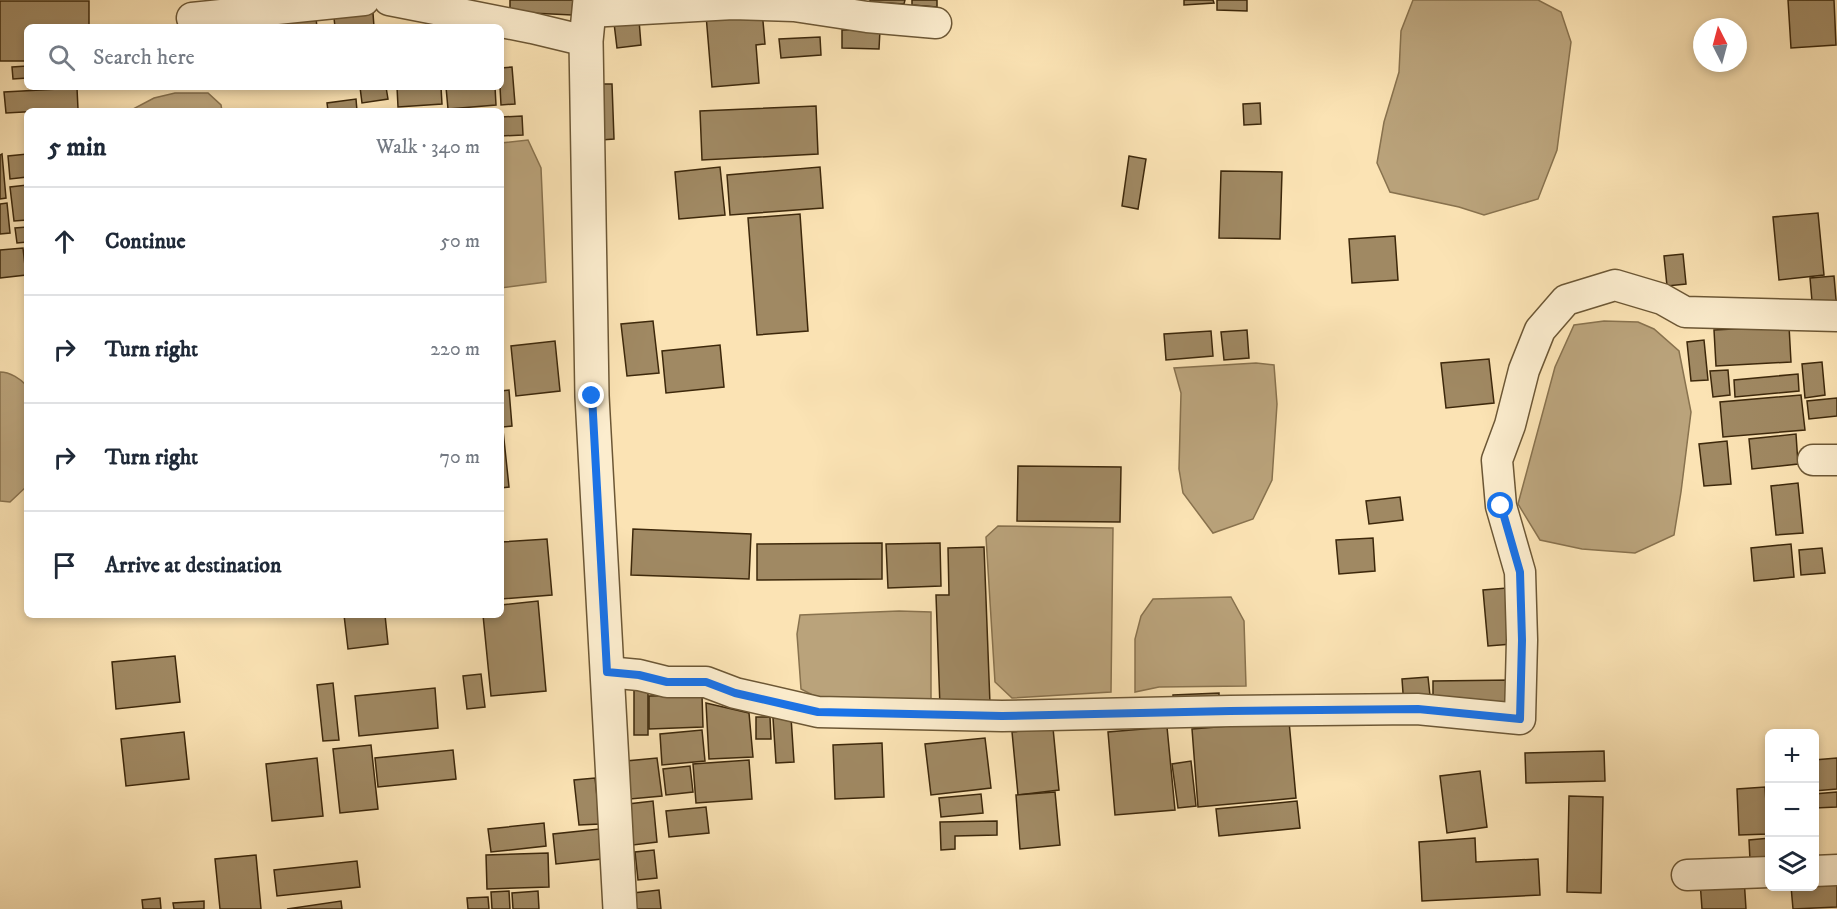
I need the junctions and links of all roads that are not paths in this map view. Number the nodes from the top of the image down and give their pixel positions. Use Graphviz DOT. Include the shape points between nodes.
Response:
graph roads {
  1 [pos="364,0"];
  2 [pos="389,0"];
  3 [pos="192,18"];
  4 [pos="588,18"];
  5 [pos="936,23"];
  6 [pos="1837,316"];
  7 [pos="607,672"];
  8 [pos="1837,870"];
  9 [pos="1819,871"];
  10 [pos="1765,872"];
  11 [pos="1687,875"];
  12 [pos="620,909"];
  1 -- 3 [label="street"];
  2 -- 4 [label="street" via="532,28"];
  4 -- 5 [label="street" via="733,4 794,6"];
  4 -- 7 [label="street" via="592,396"];
  6 -- 7 [label="street" via="1685,312 1662,299 1615,285 1566,300 1540,330 1497,460 1501,506 1520,572 1520,719 1418,709 1002,716 818,712 735,693 706,682 667,682"];
  7 -- 12 [label="street"];
  8 -- 9 [label="street"];
  10 -- 11 [label="street"];
}
